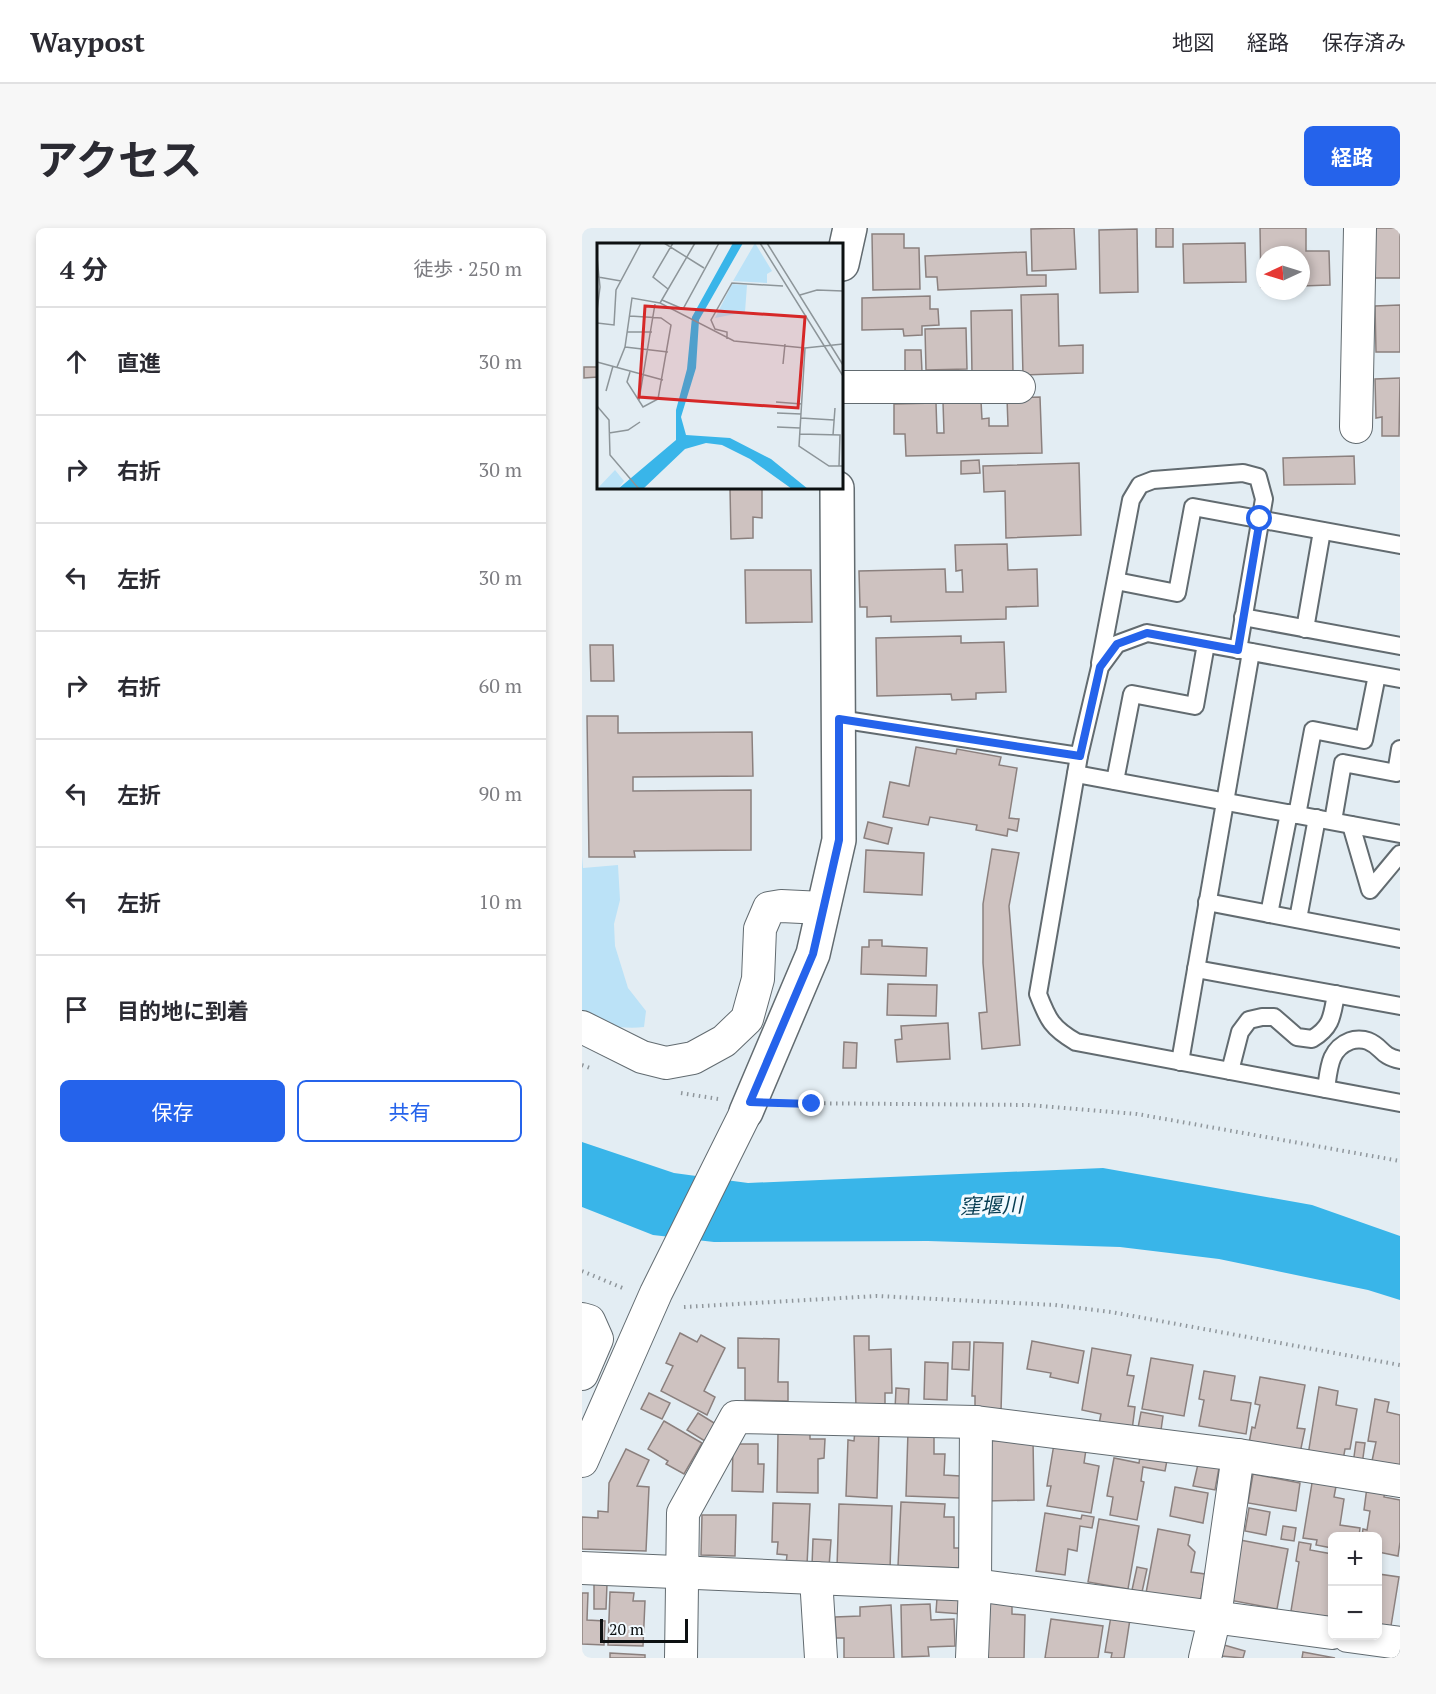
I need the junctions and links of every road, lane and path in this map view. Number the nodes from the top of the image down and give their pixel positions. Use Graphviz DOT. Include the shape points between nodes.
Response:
graph roads {
  1 [pos="850,228"];
  2 [pos="1360,228"];
  3 [pos="843,260"];
  4 [pos="843,387"];
  5 [pos="1019,387"];
  6 [pos="1356,427"];
  7 [pos="837,489"];
  8 [pos="1260,519"];
  9 [pos="1322,531"];
  10 [pos="1400,545"];
  11 [pos="1116,581"];
  12 [pos="1243,617"];
  13 [pos="1305,628"];
  14 [pos="1206,644"];
  15 [pos="1400,646"];
  16 [pos="1244,651"];
  17 [pos="1100,667"];
  18 [pos="1377,675"];
  19 [pos="1400,679"];
  20 [pos="839,719"];
  21 [pos="1400,749"];
  22 [pos="1080,756"];
  23 [pos="1076,774"];
  24 [pos="1115,781"];
  25 [pos="1224,801"];
  26 [pos="1293,814"];
  27 [pos="1325,820"];
  28 [pos="1351,825"];
  29 [pos="1400,834"];
  30 [pos="1400,854"];
  31 [pos="1207,902"];
  32 [pos="824,908"];
  33 [pos="1269,914"];
  34 [pos="1298,919"];
  35 [pos="1400,939"];
  36 [pos="1196,969"];
  37 [pos="1336,994"];
  38 [pos="1400,1006"];
  39 [pos="582,1028"];
  40 [pos="1400,1060"];
  41 [pos="1180,1062"];
  42 [pos="1230,1071"];
  43 [pos="1326,1089"];
  44 [pos="1400,1103"];
  45 [pos="748,1107"];
  46 [pos="1400,1161"];
  47 [pos="582,1271"];
  48 [pos="655,1297"];
  49 [pos="582,1319"];
  50 [pos="1400,1365"];
  51 [pos="582,1374"];
  52 [pos="976,1422"];
  53 [pos="1238,1455"];
  54 [pos="582,1461"];
  55 [pos="1400,1482"];
  56 [pos="582,1568"];
  57 [pos="681,1572"];
  58 [pos="816,1578"];
  59 [pos="975,1585"];
  60 [pos="1215,1616"];
  61 [pos="1328,1632"];
  62 [pos="1380,1640"];
  63 [pos="1400,1643"];
  64 [pos="681,1658"];
  65 [pos="821,1658"];
  66 [pos="972,1658"];
  67 [pos="1205,1658"];
  1 -- 3 [label="street"];
  2 -- 6 [label="street"];
  4 -- 5 [label="street"];
  7 -- 20 [label="street"];
  8 -- 9 [label="lane"];
  8 -- 11 [label="lane" via="1193,507 1177,593"];
  8 -- 11 [label="lane" via="1264,499 1258,477 1243,473 1153,480 1140,485 1131,500"];
  8 -- 12 [label="lane"];
  9 -- 10 [label="lane"];
  9 -- 13 [label="lane"];
  11 -- 17 [label="lane"];
  12 -- 13 [label="lane"];
  12 -- 16 [label="lane"];
  13 -- 15 [label="lane"];
  14 -- 16 [label="lane"];
  14 -- 17 [label="lane" via="1147,633 1117,644"];
  14 -- 24 [label="lane" via="1195,706 1132,694"];
  16 -- 18 [label="lane"];
  16 -- 25 [label="lane"];
  17 -- 22 [label="lane"];
  18 -- 19 [label="lane"];
  18 -- 26 [label="lane" via="1364,740 1313,730"];
  20 -- 22 [label="lane"];
  20 -- 32 [label="street" via="839,840"];
  21 -- 27 [label="lane" via="1396,773 1343,763"];
  22 -- 23 [label="lane"];
  23 -- 24 [label="lane"];
  23 -- 41 [label="lane" via="1038,994 1058,1032 1077,1042"];
  24 -- 25 [label="lane"];
  25 -- 26 [label="lane"];
  25 -- 31 [label="lane"];
  26 -- 27 [label="lane"];
  26 -- 33 [label="lane"];
  27 -- 28 [label="lane"];
  27 -- 34 [label="lane"];
  28 -- 29 [label="lane"];
  28 -- 30 [label="lane" via="1370,890"];
  31 -- 33 [label="lane"];
  31 -- 36 [label="lane"];
  32 -- 39 [label="street" via="769,908 760,929 758,979 747,1019 724,1041 693,1058 666,1063 642,1057"];
  32 -- 45 [label="street" via="813,954"];
  33 -- 34 [label="lane"];
  34 -- 35 [label="lane"];
  36 -- 37 [label="lane"];
  36 -- 41 [label="lane"];
  37 -- 38 [label="lane"];
  37 -- 42 [label="lane" via="1331,1021 1324,1032 1312,1039 1297,1037 1274,1017 1250,1020 1239,1032"];
  40 -- 43 [label="lane" via="1387,1058 1368,1041 1355,1039 1341,1045 1331,1057"];
  41 -- 42 [label="lane"];
  42 -- 43 [label="lane"];
  43 -- 44 [label="lane"];
  45 -- 46 [label="path" via="1028,1105 1137,1114"];
  45 -- 48 [label="street"];
  47 -- 48 [label="path"];
  48 -- 50 [label="path" via="680,1307 877,1296 1055,1305 1111,1311"];
  48 -- 54 [label="street"];
  49 -- 51 [label="street" via="589,1321 597,1339"];
  52 -- 53 [label="street"];
  52 -- 57 [label="street" via="736,1417 683,1513"];
  52 -- 59 [label="street"];
  53 -- 55 [label="street"];
  53 -- 60 [label="street"];
  56 -- 57 [label="street"];
  57 -- 58 [label="street"];
  57 -- 64 [label="street"];
  58 -- 59 [label="street"];
  58 -- 65 [label="street"];
  59 -- 60 [label="street"];
  59 -- 66 [label="street"];
  60 -- 61 [label="street"];
  60 -- 67 [label="street"];
  62 -- 63 [label="street"];
}
